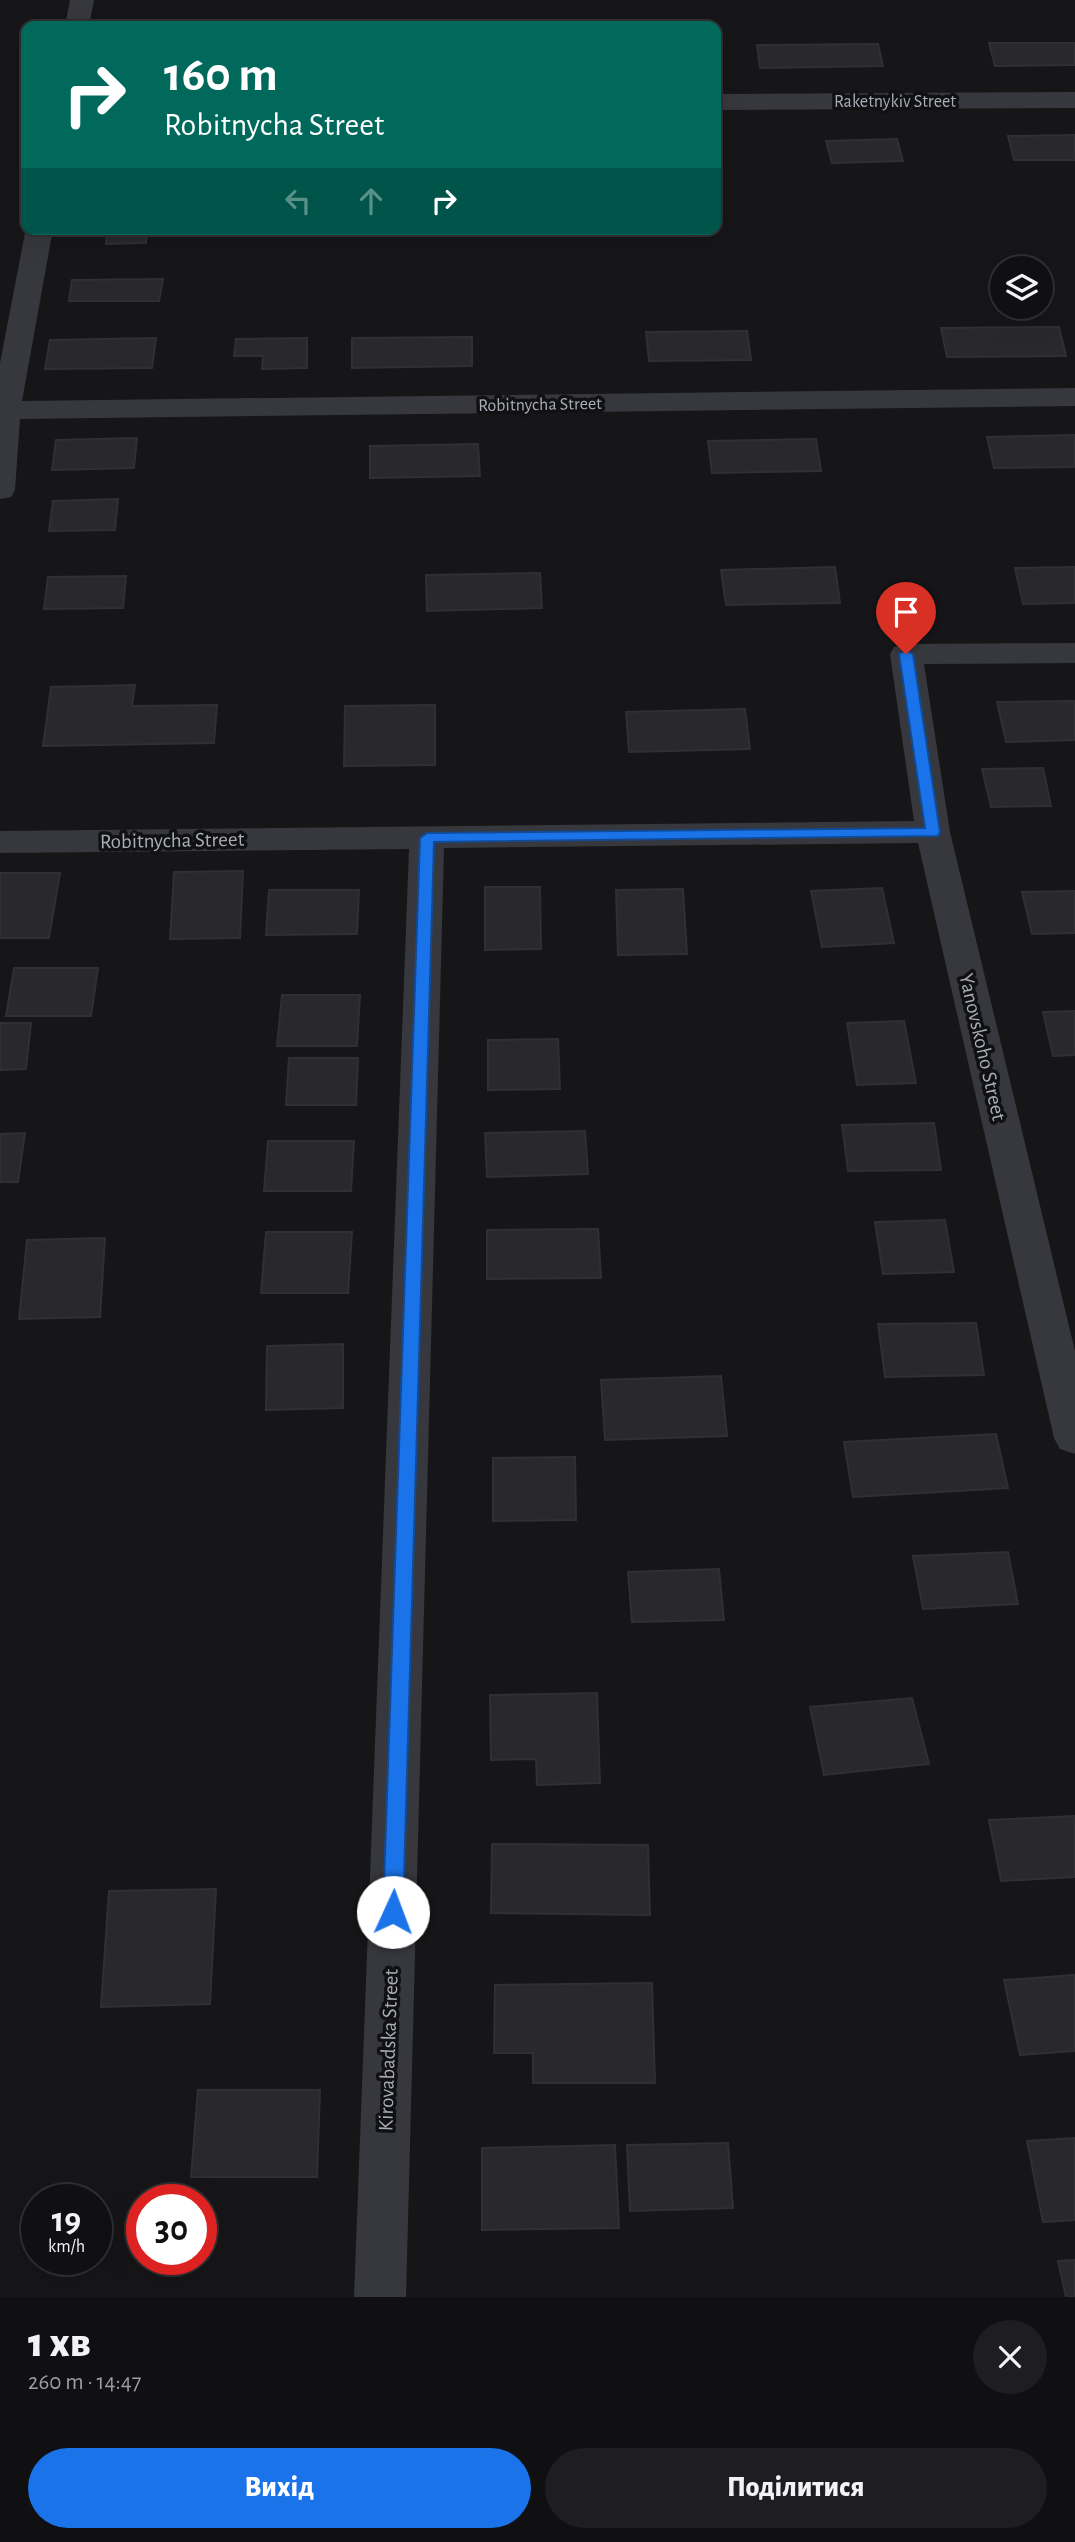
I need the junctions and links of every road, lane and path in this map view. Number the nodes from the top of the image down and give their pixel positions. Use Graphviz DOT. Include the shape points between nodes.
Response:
graph roads {
  1 [pos="82,0"];
  2 [pos="78,21"];
  3 [pos="1075,100"];
  4 [pos="721,102"];
  5 [pos="38,235"];
  6 [pos="1075,397"];
  7 [pos="6,410"];
  8 [pos="0,490"];
  9 [pos="1075,653"];
  10 [pos="933,832"];
  11 [pos="427,838"];
  12 [pos="0,842"];
  13 [pos="1075,1438"];
  14 [pos="380,2297"];
  1 -- 2 [label="street"];
  3 -- 4 [label="street, Raketnykiv Street"];
  5 -- 7 [label="street"];
  6 -- 7 [label="street, Robitnycha Street"];
  7 -- 8 [label="street"];
  9 -- 10 [label="street, Yanovskoho Street" via="906,654"];
  10 -- 11 [label="street, Robitnycha Street"];
  10 -- 13 [label="street, Yanovskoho Street"];
  11 -- 12 [label="street, Robitnycha Street"];
  11 -- 14 [label="street, Kirovabadska Street"];
}
